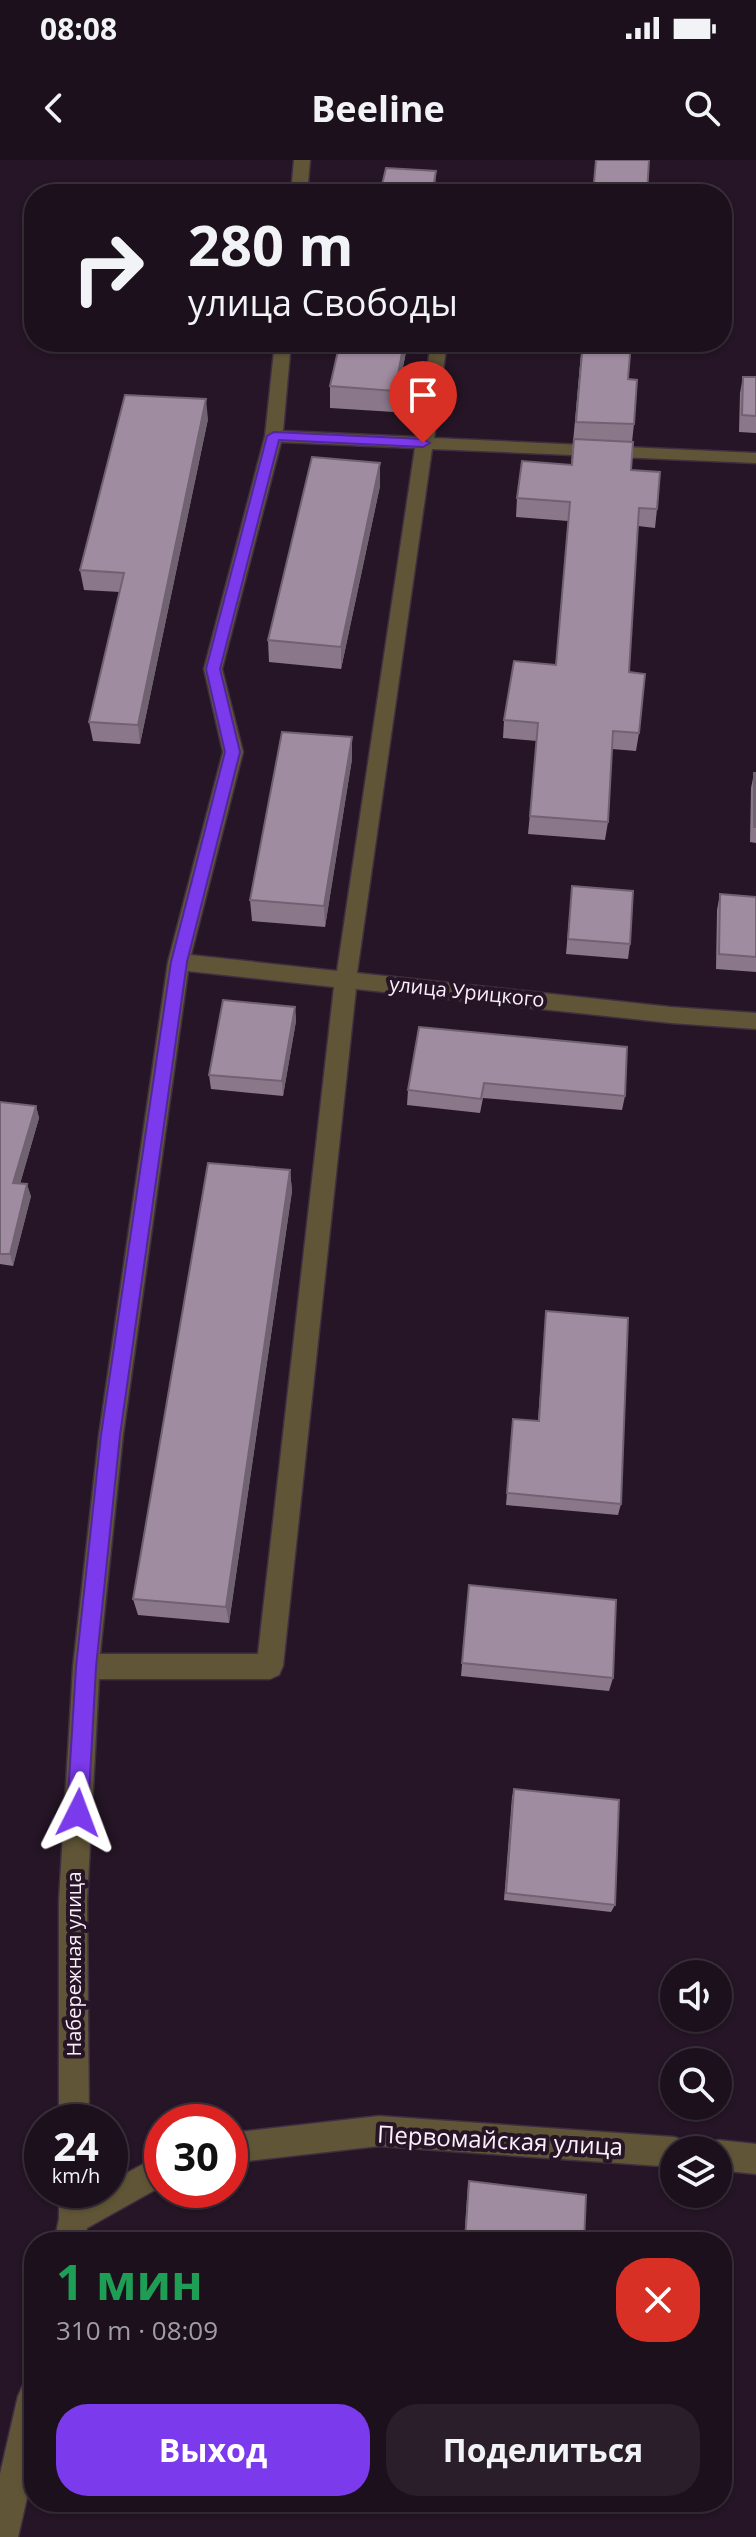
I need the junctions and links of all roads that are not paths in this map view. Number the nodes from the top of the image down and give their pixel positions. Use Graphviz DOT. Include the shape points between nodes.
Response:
graph roads {
  1 [pos="302,160"];
  2 [pos="300,184"];
  3 [pos="282,352"];
  4 [pos="437,352"];
  5 [pos="274,436"];
  6 [pos="423,443"];
  7 [pos="756,458"];
  8 [pos="179,962"];
  9 [pos="346,979"];
  10 [pos="756,1021"];
  11 [pos="86,1667"];
  12 [pos="74,2104"];
  13 [pos="248,2146"];
  14 [pos="660,2151"];
  15 [pos="732,2156"];
  16 [pos="756,2159"];
  17 [pos="144,2179"];
  18 [pos="73,2217"];
  19 [pos="24,2440"];
  20 [pos="2,2537"];
  1 -- 2 [label="street"];
  3 -- 5 [label="street, Набережная улица"];
  4 -- 6 [label="street"];
  5 -- 6 [label="street"];
  5 -- 8 [label="street, Набережная улица" via="213,669 233,752"];
  6 -- 7 [label="street"];
  6 -- 9 [label="street"];
  8 -- 9 [label="street, улица Урицкого"];
  8 -- 11 [label="street, Набережная улица" via="111,1435"];
  9 -- 10 [label="street, улица Урицкого"];
  9 -- 11 [label="street" via="270,1666"];
  11 -- 12 [label="street, Набережная улица" via="73,1901"];
  13 -- 14 [label="street, Первомайская улица" via="379,2131"];
  15 -- 16 [label="street"];
  17 -- 18 [label="street"];
  19 -- 20 [label="street"];
}
